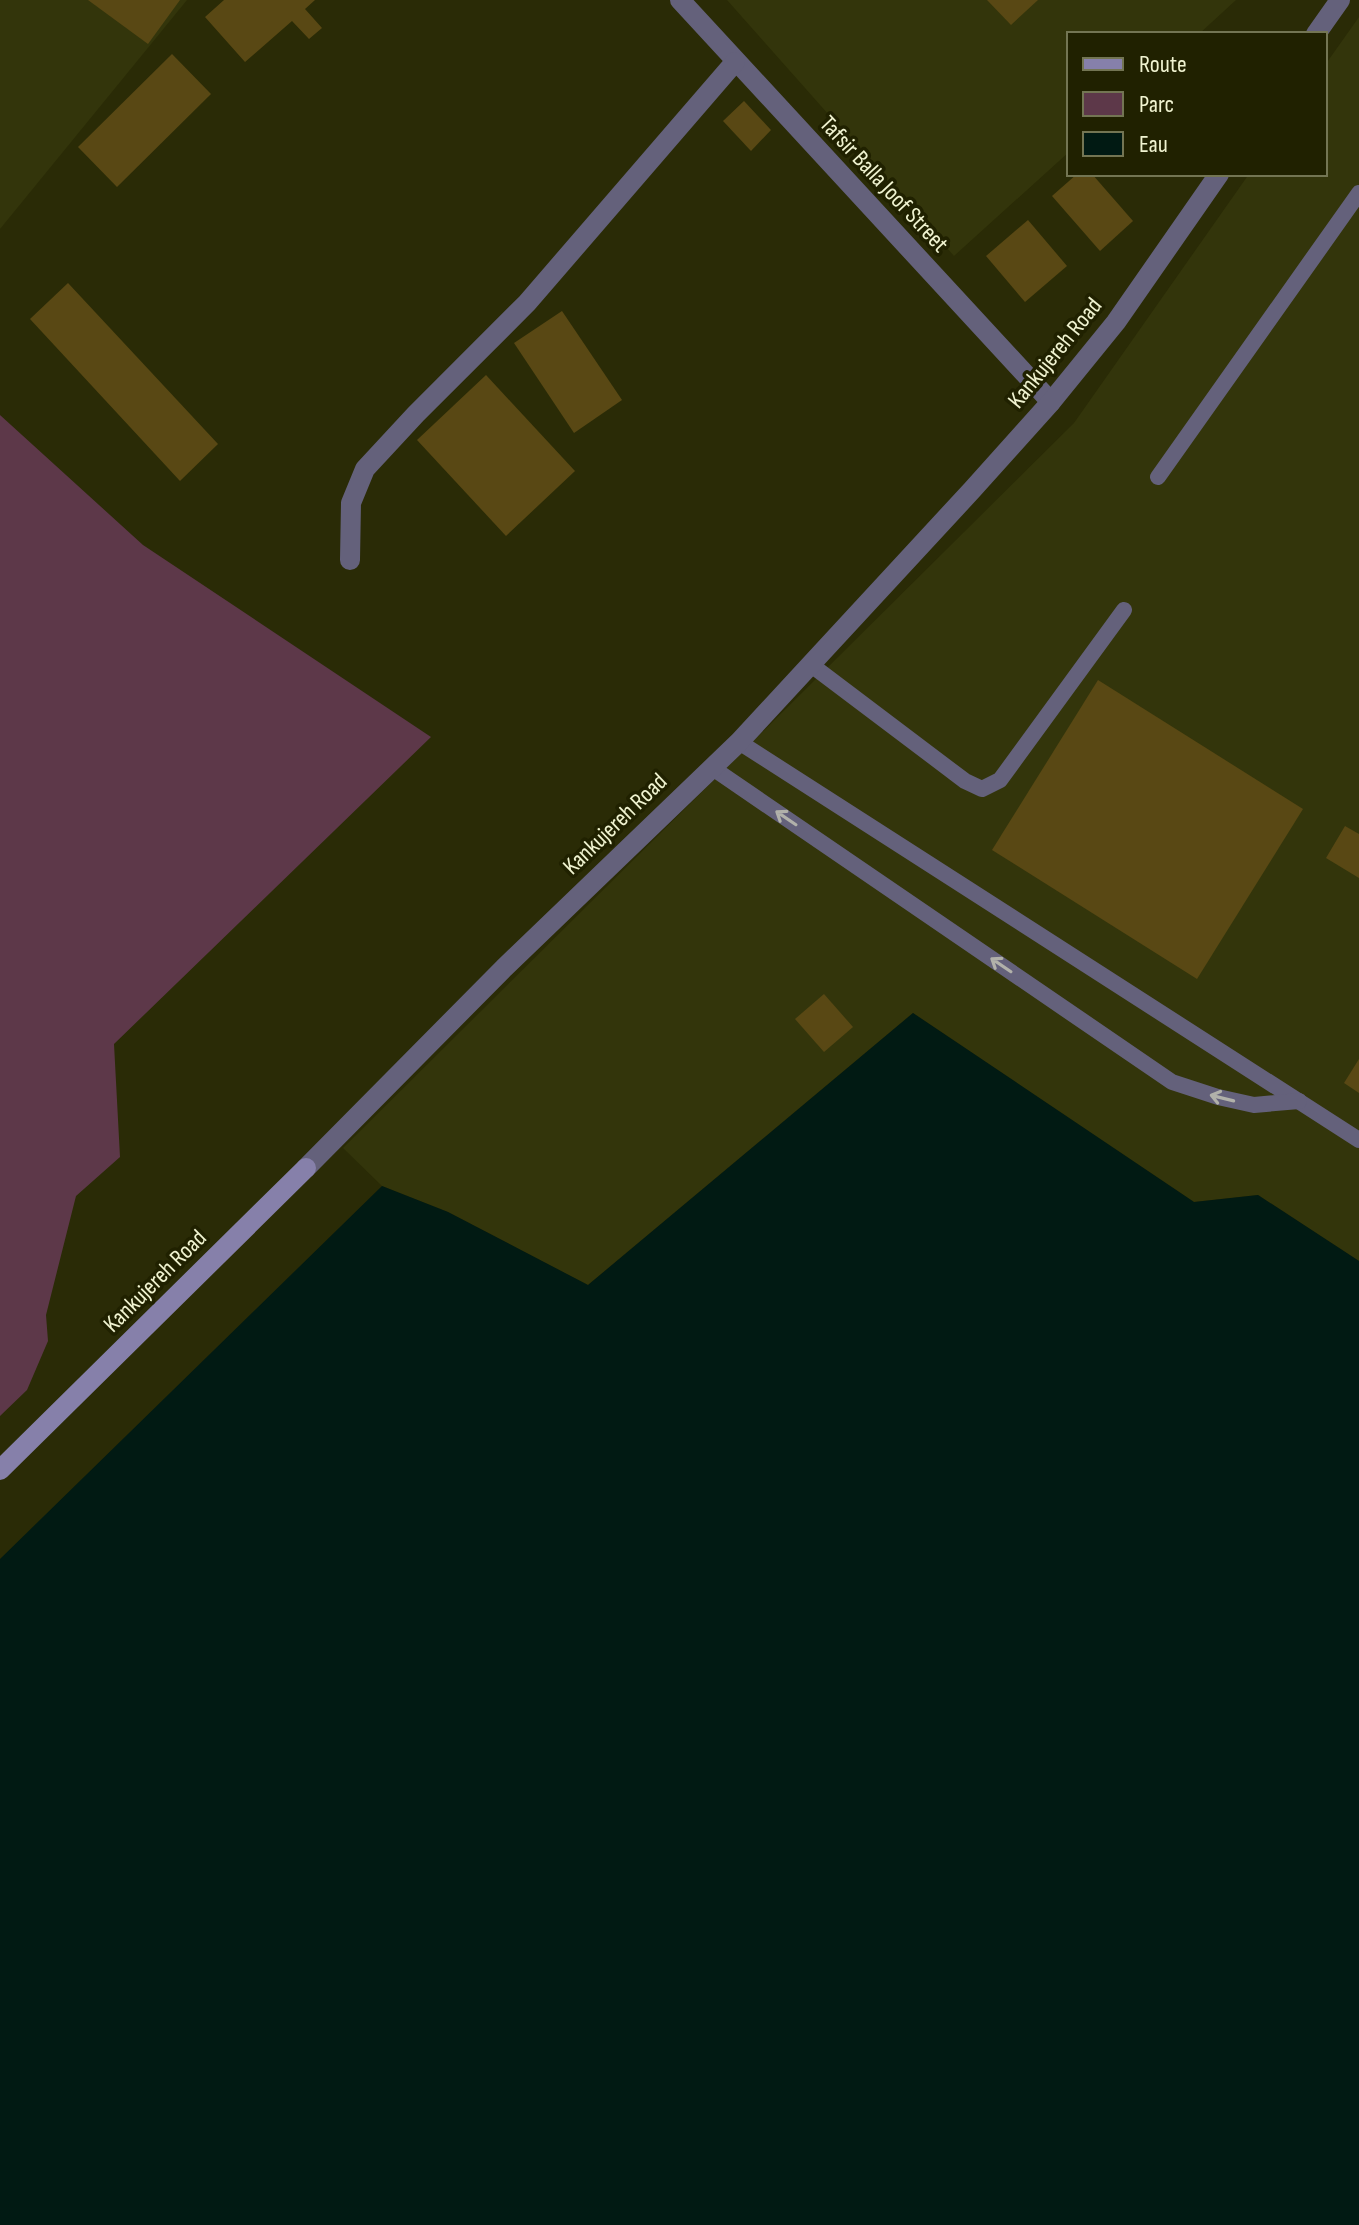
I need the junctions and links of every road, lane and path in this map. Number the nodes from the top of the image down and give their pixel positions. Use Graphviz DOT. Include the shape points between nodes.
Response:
graph roads {
  1 [pos="680,0"];
  2 [pos="1340,0"];
  3 [pos="1317,32"];
  4 [pos="735,62"];
  5 [pos="1218,176"];
  6 [pos="1359,193"];
  7 [pos="1051,402"];
  8 [pos="1158,477"];
  9 [pos="350,560"];
  10 [pos="1124,610"];
  11 [pos="810,664"];
  12 [pos="739,742"];
  13 [pos="711,767"];
  14 [pos="1299,1101"];
  15 [pos="1359,1140"];
  16 [pos="0,1470"];
  1 -- 4 [label="street, Tafsir Balla Joof Street"];
  2 -- 3 [label="street"];
  4 -- 7 [label="street, Tafsir Balla Joof Street"];
  4 -- 9 [label="street" via="527,303 365,469 351,503"];
  5 -- 7 [label="street, Kankujereh Road" via="1116,322"];
  6 -- 8 [label="lane"];
  7 -- 11 [label="street, Kankujereh Road"];
  10 -- 11 [label="lane" via="1000,780 982,789"];
  11 -- 12 [label="street, Kankujereh Road"];
  12 -- 13 [label="street, Kankujereh Road"];
  12 -- 14 [label="lane"];
  14 -- 13 [label="lane, one-way" via="1254,1105 1172,1082"];
  13 -- 16 [label="street, Kankujereh Road"];
  14 -- 15 [label="lane"];
}
